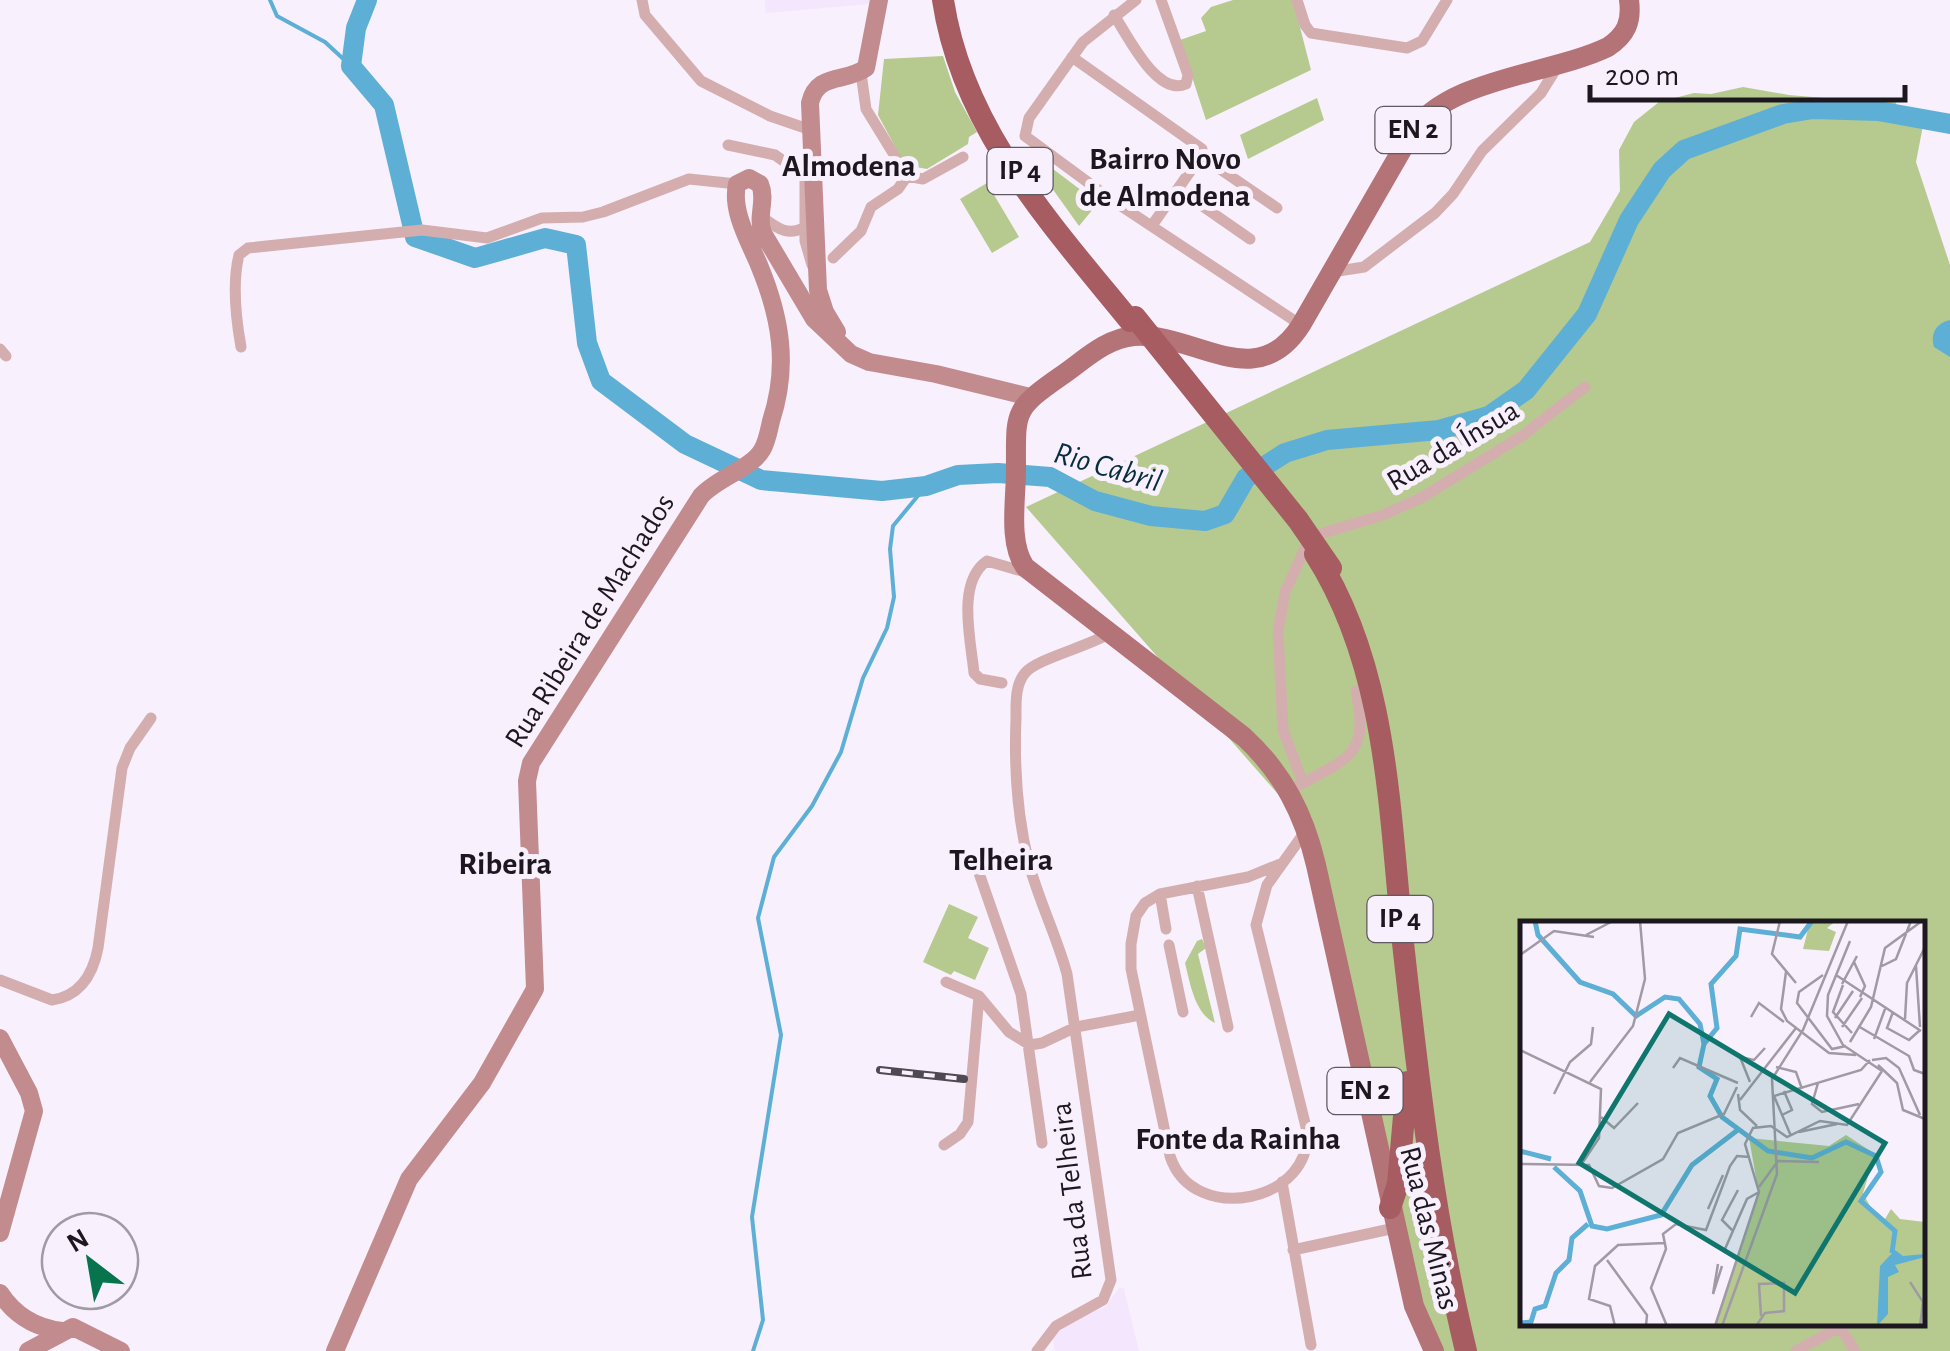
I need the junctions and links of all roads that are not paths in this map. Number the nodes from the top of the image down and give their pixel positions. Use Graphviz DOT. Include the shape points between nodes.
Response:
graph roads {
  1 [pos="642,0"];
  2 [pos="879,0"];
  3 [pos="943,0"];
  4 [pos="952,0"];
  5 [pos="1109,0"];
  6 [pos="1136,0"];
  7 [pos="1161,0"];
  8 [pos="1297,0"];
  9 [pos="1447,0"];
  10 [pos="1629,0"];
  11 [pos="1116,14"];
  12 [pos="1072,57"];
  13 [pos="1559,64"];
  14 [pos="861,72"];
  15 [pos="808,129"];
  16 [pos="728,145"];
  17 [pos="1202,156"];
  18 [pos="964,157"];
  19 [pos="908,176"];
  20 [pos="809,179"];
  21 [pos="736,184"];
  22 [pos="1178,189"];
  23 [pos="1277,208"];
  24 [pos="760,215"];
  25 [pos="1152,224"];
  26 [pos="805,227"];
  27 [pos="1250,239"];
  28 [pos="833,258"];
  29 [pos="1332,272"];
  30 [pos="817,279"];
  31 [pos="1132,318"];
  32 [pos="1301,326"];
  33 [pos="241,347"];
  34 [pos="860,359"];
  35 [pos="1585,387"];
  36 [pos="1030,398"];
  37 [pos="1324,564"];
  38 [pos="1029,572"];
  39 [pos="1108,634"];
  40 [pos="1002,682"];
  41 [pos="1356,691"];
  42 [pos="152,718"];
  43 [pos="1296,787"];
  44 [pos="1308,828"];
  45 [pos="1002,858"];
  46 [pos="1280,864"];
  47 [pos="1198,886"];
  48 [pos="1160,894"];
  49 [pos="1399,909"];
  50 [pos="1166,929"];
  51 [pos="1169,945"];
  52 [pos="0,980"];
  53 [pos="946,982"];
  54 [pos="979,996"];
  55 [pos="1182,1012"];
  56 [pos="1140,1015"];
  57 [pos="1076,1027"];
  58 [pos="1228,1027"];
  59 [pos="0,1038"];
  60 [pos="1030,1045"];
  61 [pos="1042,1143"];
  62 [pos="944,1145"];
  63 [pos="1282,1182"];
  64 [pos="1393,1218"];
  65 [pos="0,1234"];
  66 [pos="1293,1250"];
  67 [pos="0,1293"];
  68 [pos="18,1314"];
  69 [pos="62,1331"];
  70 [pos="1311,1346"];
  71 [pos="25,1351"];
  72 [pos="121,1351"];
  73 [pos="335,1351"];
  74 [pos="1037,1351"];
  75 [pos="1434,1351"];
  76 [pos="1466,1351"];
  77 [pos="1474,1351"];
  78 [pos="1796,1351"];
  79 [pos="1854,1351"];
  1 -- 15 [label="street" via="649,20 701,81"];
  2 -- 14 [label="main road"];
  3 -- 31 [label="highway, IP 4" via="960,72 986,127 1023,186"];
  4 -- 31 [label="highway, IP 4" via="970,74 992,125"];
  5 -- 11 [label="street"];
  6 -- 11 [label="street"];
  7 -- 11 [label="street" via="1188,75 1179,87 1152,71"];
  8 -- 9 [label="street" via="1312,33 1402,48 1422,41"];
  10 -- 13 [label="main road, EN 2" via="1628,24 1618,40"];
  11 -- 12 [label="street"];
  12 -- 17 [label="street" via="1201,148"];
  12 -- 25 [label="street" via="1024,130 1032,143"];
  13 -- 29 [label="street" via="1542,93 1482,151 1426,221 1364,267"];
  13 -- 29 [label="main road, EN 2" via="1450,98 1426,114"];
  14 -- 15 [label="main road" via="815,88"];
  14 -- 19 [label="street" via="866,109"];
  15 -- 20 [label="main road"];
  16 -- 20 [label="street" via="778,156"];
  17 -- 22 [label="street"];
  17 -- 23 [label="street"];
  18 -- 19 [label="street" via="923,179"];
  19 -- 28 [label="street" via="870,207 861,231"];
  20 -- 26 [label="street"];
  20 -- 30 [label="main road"];
  21 -- 24 [label="main road" via="751,178 760,184"];
  21 -- 33 [label="street" via="688,179 603,212 542,218 484,238 413,231 242,251 236,265"];
  21 -- 73 [label="main road, Rua Ribeira de Machados" via="783,356 763,449 700,498 532,760 527,782 535,989 482,1082 413,1172"];
  22 -- 25 [label="street"];
  22 -- 27 [label="street"];
  24 -- 26 [label="street" via="788,232"];
  24 -- 34 [label="main road" via="763,232 814,319"];
  25 -- 32 [label="street"];
  26 -- 30 [label="street"];
  29 -- 32 [label="main road, EN 2"];
  30 -- 34 [label="main road" via="824,312"];
  31 -- 37 [label="highway, IP 4, bridge" via="1288,507"];
  32 -- 36 [label="main road, EN 2" via="1282,350 1253,359 1154,337 1124,338"];
  34 -- 36 [label="main road"];
  35 -- 43 [label="street, Rua da Ínsua" via="1522,436 1422,498 1307,544 1278,631 1283,730"];
  36 -- 38 [label="main road, EN 2" via="1016,428 1016,540"];
  37 -- 49 [label="highway, IP 4" via="1372,692"];
  37 -- 77 [label="highway, IP 4" via="1363,634 1382,702 1433,1132"];
  38 -- 39 [label="main road, EN 2"];
  38 -- 40 [label="street" via="987,561 972,583 974,673"];
  39 -- 43 [label="main road, Rua das Minas / EN 2" via="1244,737"];
  39 -- 57 [label="street, Rua da Telheira" via="1032,667 1020,680 1017,698 1014,766 1023,836 1056,932"];
  41 -- 43 [label="street" via="1359,742"];
  42 -- 52 [label="street" via="122,768 89,974 75,992 52,1000"];
  43 -- 44 [label="main road, Rua das Minas / EN 2"];
  44 -- 46 [label="street"];
  44 -- 64 [label="main road, Rua das Minas / EN 2"];
  45 -- 60 [label="street" via="982,863 979,875 1020,988"];
  46 -- 47 [label="street"];
  46 -- 63 [label="street" via="1256,925 1308,1138 1302,1160"];
  47 -- 48 [label="street"];
  47 -- 58 [label="street"];
  48 -- 50 [label="street"];
  48 -- 56 [label="street" via="1141,907 1133,928 1130,962"];
  49 -- 64 [label="highway" via="1407,1089"];
  49 -- 76 [label="highway, IP 4" via="1422,1116"];
  51 -- 55 [label="street"];
  53 -- 54 [label="street"];
  54 -- 60 [label="street" via="1008,1032"];
  54 -- 62 [label="street" via="968,1122"];
  56 -- 57 [label="street"];
  56 -- 63 [label="street" via="1179,1174 1194,1190 1220,1199 1261,1194"];
  57 -- 60 [label="street"];
  57 -- 74 [label="street, Rua da Telheira" via="1111,1286 1098,1304 1052,1329"];
  59 -- 65 [label="main road" via="34,1111"];
  60 -- 61 [label="street"];
  63 -- 66 [label="street"];
  64 -- 66 [label="street"];
  64 -- 75 [label="main road, Rua das Minas / EN 2" via="1414,1308"];
  66 -- 70 [label="street"];
  67 -- 68 [label="main road"];
  68 -- 69 [label="main road" via="35,1326"];
  68 -- 71 [label="main road"];
  69 -- 71 [label="main road"];
  69 -- 72 [label="main road" via="79,1328"];
  78 -- 79 [label="street" via="1836,1329"];
}
